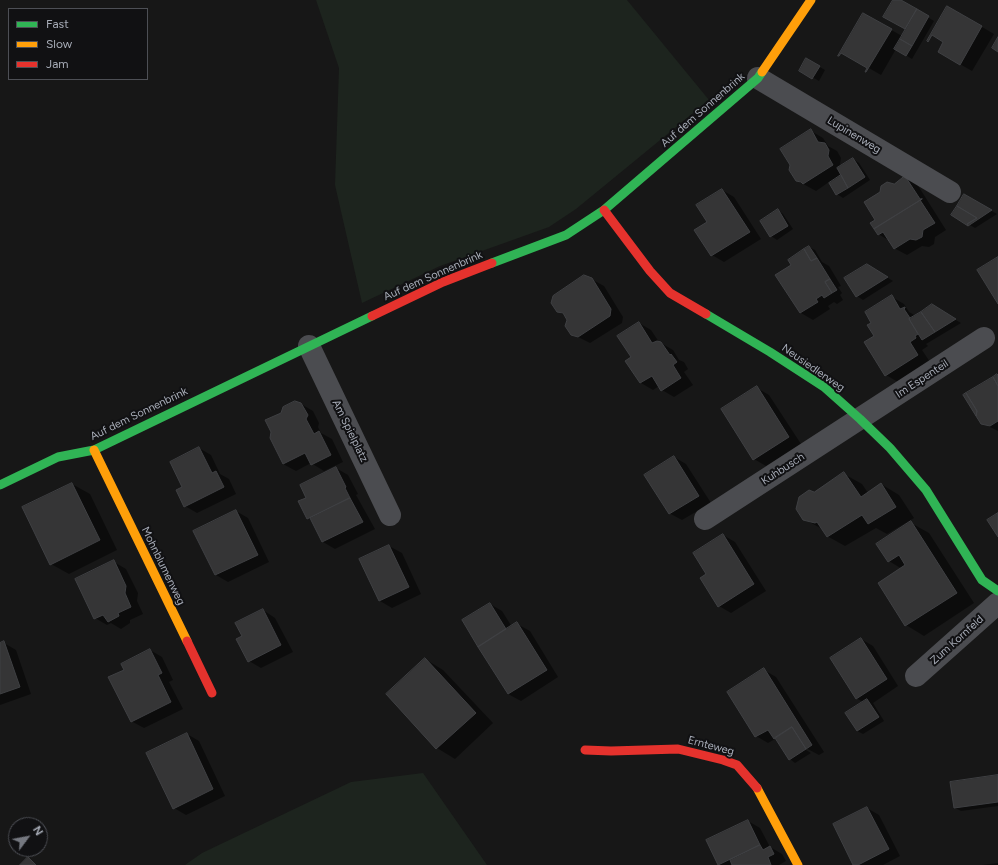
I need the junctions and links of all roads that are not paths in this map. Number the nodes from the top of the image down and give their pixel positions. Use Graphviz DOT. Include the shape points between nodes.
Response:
graph roads {
  1 [pos="811,0"];
  2 [pos="758,78"];
  3 [pos="950,192"];
  4 [pos="604,210"];
  5 [pos="984,338"];
  6 [pos="310,346"];
  7 [pos="860,419"];
  8 [pos="94,450"];
  9 [pos="0,485"];
  10 [pos="390,515"];
  11 [pos="705,519"];
  12 [pos="998,592"];
  13 [pos="998,603"];
  14 [pos="916,676"];
  15 [pos="212,693"];
  16 [pos="585,750"];
  17 [pos="798,865"];
  1 -- 2 [label="street, Auf dem Sonnenbrink"];
  2 -- 3 [label="street, Lupinenweg"];
  2 -- 4 [label="street, Auf dem Sonnenbrink"];
  4 -- 6 [label="street, Auf dem Sonnenbrink" via="566,235 443,282"];
  4 -- 7 [label="street, Neusiedlerweg" via="670,293 824,387"];
  5 -- 7 [label="street, Im Espenteil"];
  6 -- 8 [label="street, Auf dem Sonnenbrink"];
  6 -- 10 [label="street, Am Spielplatz"];
  7 -- 11 [label="street, Kuhbusch"];
  7 -- 12 [label="street, Neusiedlerweg" via="890,448 926,490 982,580"];
  8 -- 9 [label="street, Auf dem Sonnenbrink" via="58,457"];
  8 -- 15 [label="street, Mohnblumenweg"];
  13 -- 14 [label="street, Zum Kornfeld"];
  16 -- 17 [label="street, Ernteweg" via="678,750 737,765 757,788"];
}
